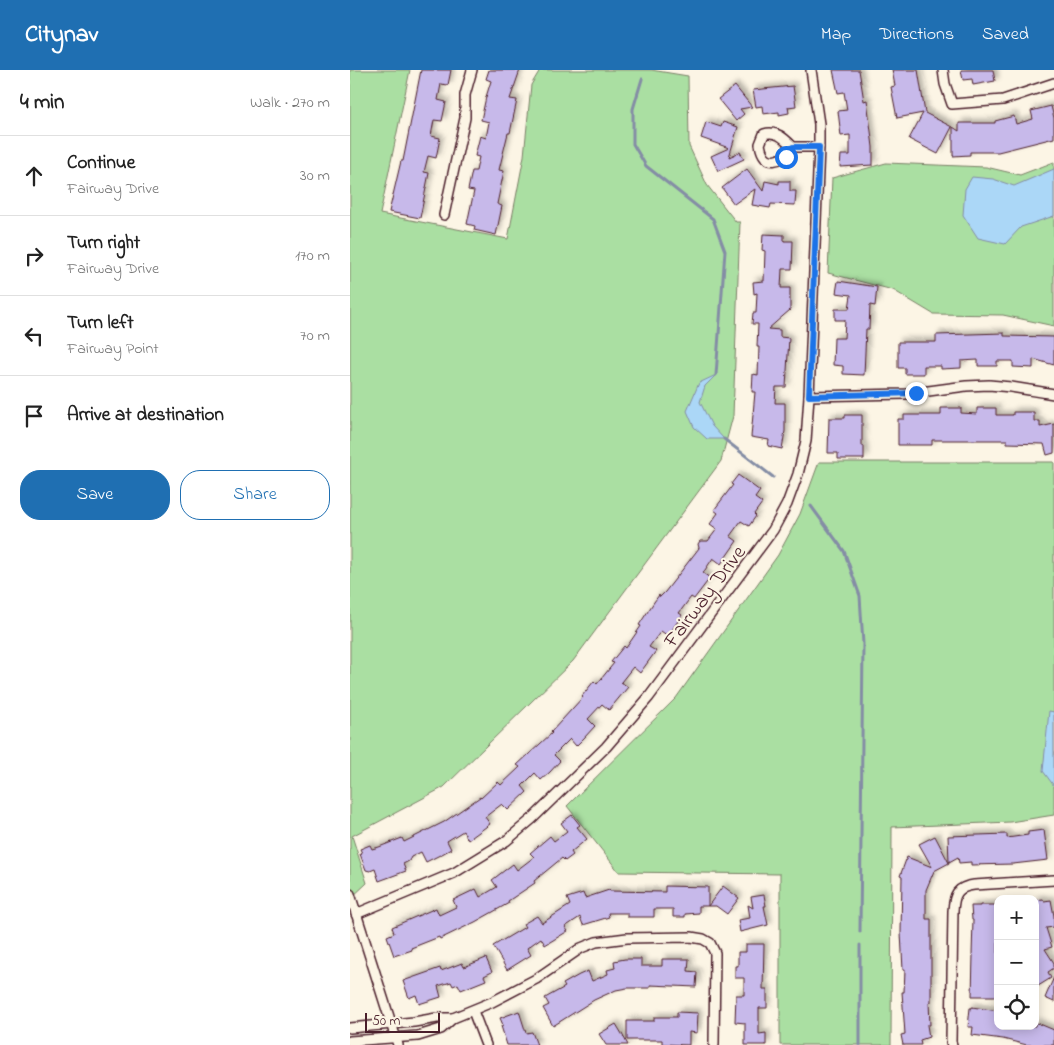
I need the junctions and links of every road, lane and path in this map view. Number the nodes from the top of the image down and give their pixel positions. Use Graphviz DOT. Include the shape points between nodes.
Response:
graph roads {
  1 [pos="472,70"];
  2 [pos="811,70"];
  3 [pos="943,70"];
  4 [pos="1054,83"];
  5 [pos="793,147"];
  6 [pos="819,147"];
  7 [pos="444,215"];
  8 [pos="1054,394"];
  9 [pos="809,396"];
  10 [pos="1054,880"];
  11 [pos="350,894"];
  12 [pos="356,914"];
  13 [pos="473,1011"];
  14 [pos="454,1018"];
  15 [pos="390,1024"];
  16 [pos="350,1028"];
  17 [pos="350,1041"];
  18 [pos="396,1041"];
  19 [pos="486,1045"];
  20 [pos="714,1045"];
  21 [pos="952,1045"];
  1 -- 7 [label="street"];
  2 -- 6 [label="street, Fairway Drive"];
  3 -- 4 [label="street" via="952,104 1003,100"];
  5 -- 6 [label="street"];
  6 -- 9 [label="street, Fairway Drive"];
  8 -- 9 [label="street" via="989,385 906,394"];
  9 -- 12 [label="street, Fairway Drive" via="803,460 777,524 628,722 506,841 454,873"];
  10 -- 21 [label="street" via="965,886 958,891 953,910"];
  11 -- 12 [label="street"];
  12 -- 15 [label="street"];
  13 -- 14 [label="street"];
  13 -- 19 [label="street"];
  13 -- 20 [label="street" via="536,979 581,948 596,942 691,937 710,943 715,953"];
  14 -- 15 [label="street"];
  14 -- 18 [label="street" via="441,1028"];
  15 -- 16 [label="street"];
  15 -- 18 [label="street"];
  17 -- 18 [label="street"];
}
